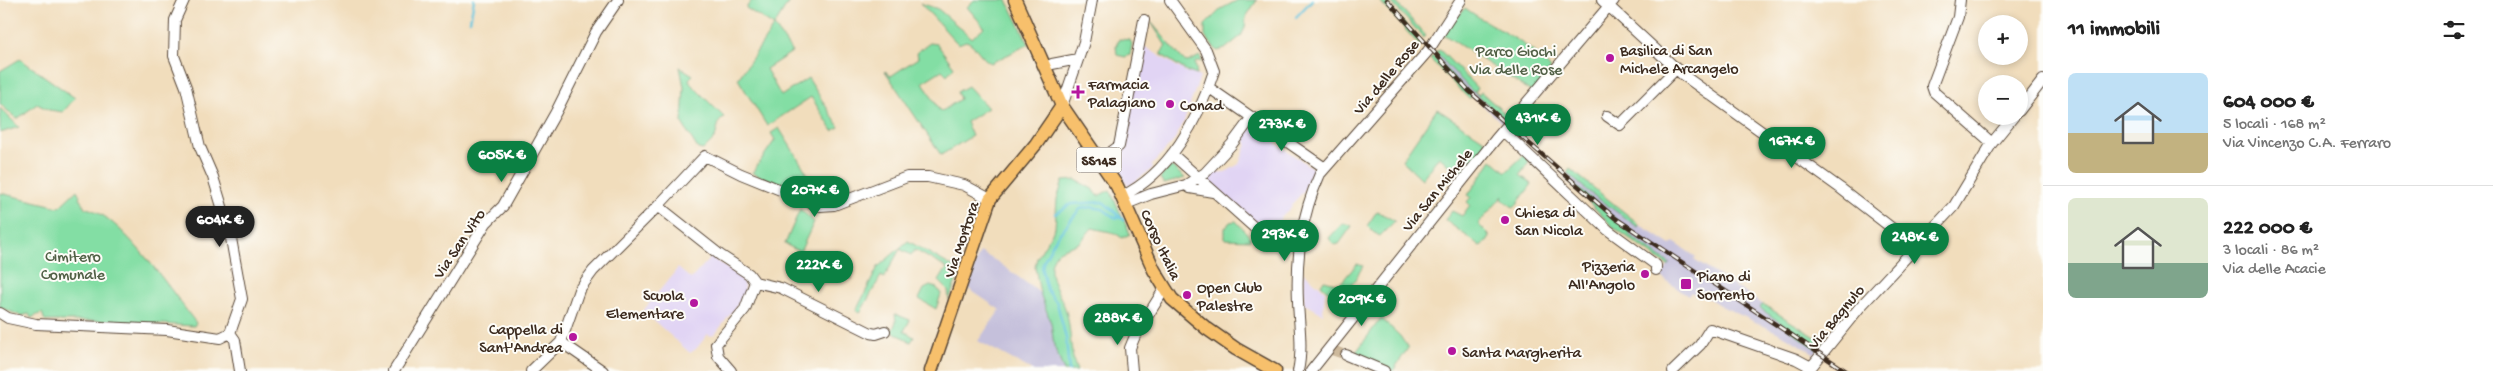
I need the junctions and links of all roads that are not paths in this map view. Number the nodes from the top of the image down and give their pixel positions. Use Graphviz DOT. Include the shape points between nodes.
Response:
graph roads {
  1 [pos="184,0"];
  2 [pos="618,0"];
  3 [pos="1015,0"];
  4 [pos="1092,0"];
  5 [pos="1170,0"];
  6 [pos="1461,0"];
  7 [pos="1960,0"];
  8 [pos="1608,2"];
  9 [pos="1144,20"];
  10 [pos="1078,59"];
  11 [pos="1045,67"];
  12 [pos="1679,72"];
  13 [pos="2043,80"];
  14 [pos="1208,87"];
  15 [pos="2028,99"];
  16 [pos="1062,106"];
  17 [pos="1607,116"];
  18 [pos="1252,117"];
  19 [pos="2007,125"];
  20 [pos="1503,131"];
  21 [pos="1992,143"];
  22 [pos="1172,154"];
  23 [pos="1100,160"];
  24 [pos="1325,168"];
  25 [pos="1197,178"];
  26 [pos="1186,185"];
  27 [pos="1148,187"];
  28 [pos="1213,192"];
  29 [pos="990,199"];
  30 [pos="1124,200"];
  31 [pos="658,206"];
  32 [pos="1257,230"];
  33 [pos="1915,246"];
  34 [pos="1656,270"];
  35 [pos="755,282"];
  36 [pos="1164,288"];
  37 [pos="0,313"];
  38 [pos="886,331"];
  39 [pos="230,333"];
  40 [pos="561,342"];
  41 [pos="1346,355"];
  42 [pos="1301,369"];
  43 [pos="1810,369"];
  44 [pos="240,371"];
  45 [pos="394,371"];
  46 [pos="531,371"];
  47 [pos="603,371"];
  48 [pos="731,371"];
  49 [pos="931,371"];
  50 [pos="1132,371"];
  51 [pos="1275,371"];
  52 [pos="1312,371"];
  53 [pos="1384,371"];
  54 [pos="1673,371"];
  1 -- 39 [label="street" via="175,20 174,56 186,87 200,147 230,233 242,295"];
  2 -- 45 [label="street, Via San Vito" via="596,32 503,206 486,223"];
  3 -- 11 [label="main road, Corso Italia / SS145"];
  4 -- 10 [label="street"];
  5 -- 14 [label="street" via="1206,50 1214,68"];
  6 -- 24 [label="street, Via delle Rose" via="1428,51"];
  7 -- 21 [label="street" via="1958,17 1932,86 1934,92"];
  8 -- 12 [label="street"];
  8 -- 20 [label="street, Via San Michele"];
  9 -- 23 [label="street" via="1118,146"];
  10 -- 11 [label="street"];
  10 -- 16 [label="street"];
  11 -- 16 [label="main road, Corso Italia / SS145"];
  12 -- 17 [label="street" via="1620,125"];
  12 -- 33 [label="street"];
  13 -- 15 [label="street"];
  14 -- 18 [label="street"];
  14 -- 22 [label="street" via="1181,144"];
  16 -- 23 [label="main road, Corso Italia / SS145"];
  16 -- 29 [label="main road, Via Mortora" via="1036,144"];
  18 -- 24 [label="street"];
  18 -- 25 [label="street" via="1232,144"];
  19 -- 21 [label="street, Via Bagnulo"];
  20 -- 34 [label="street" via="1608,230 1656,265"];
  20 -- 52 [label="street, Via San Michele"];
  21 -- 33 [label="street, Via Bagnulo" via="1954,206"];
  22 -- 25 [label="street"];
  22 -- 27 [label="street"];
  23 -- 30 [label="main road, Corso Italia / SS145"];
  24 -- 42 [label="street, Via delle Rose" via="1306,206 1298,249"];
  25 -- 26 [label="street"];
  25 -- 28 [label="street"];
  26 -- 27 [label="street"];
  26 -- 28 [label="street"];
  27 -- 30 [label="street"];
  28 -- 32 [label="street"];
  29 -- 31 [label="street" via="964,185 928,176 907,177 834,205 820,206 705,156"];
  29 -- 49 [label="main road, Via Mortora"];
  30 -- 36 [label="main road, Corso Italia / SS145"];
  31 -- 35 [label="street" via="749,274"];
  31 -- 40 [label="street" via="601,262 579,290"];
  33 -- 43 [label="street, Via Bagnulo"];
  35 -- 38 [label="street" via="780,288 871,333"];
  35 -- 48 [label="street" via="745,309 716,344 718,356"];
  36 -- 50 [label="street" via="1134,336 1130,348"];
  36 -- 51 [label="main road, Corso Italia / SS145" via="1206,328"];
  37 -- 39 [label="street" via="36,324 167,330 220,338"];
  39 -- 44 [label="street" via="235,340"];
  40 -- 46 [label="street"];
  40 -- 47 [label="street"];
  41 -- 53 [label="street"];
  43 -- 54 [label="street" via="1796,358 1710,329 1700,345"];
}
